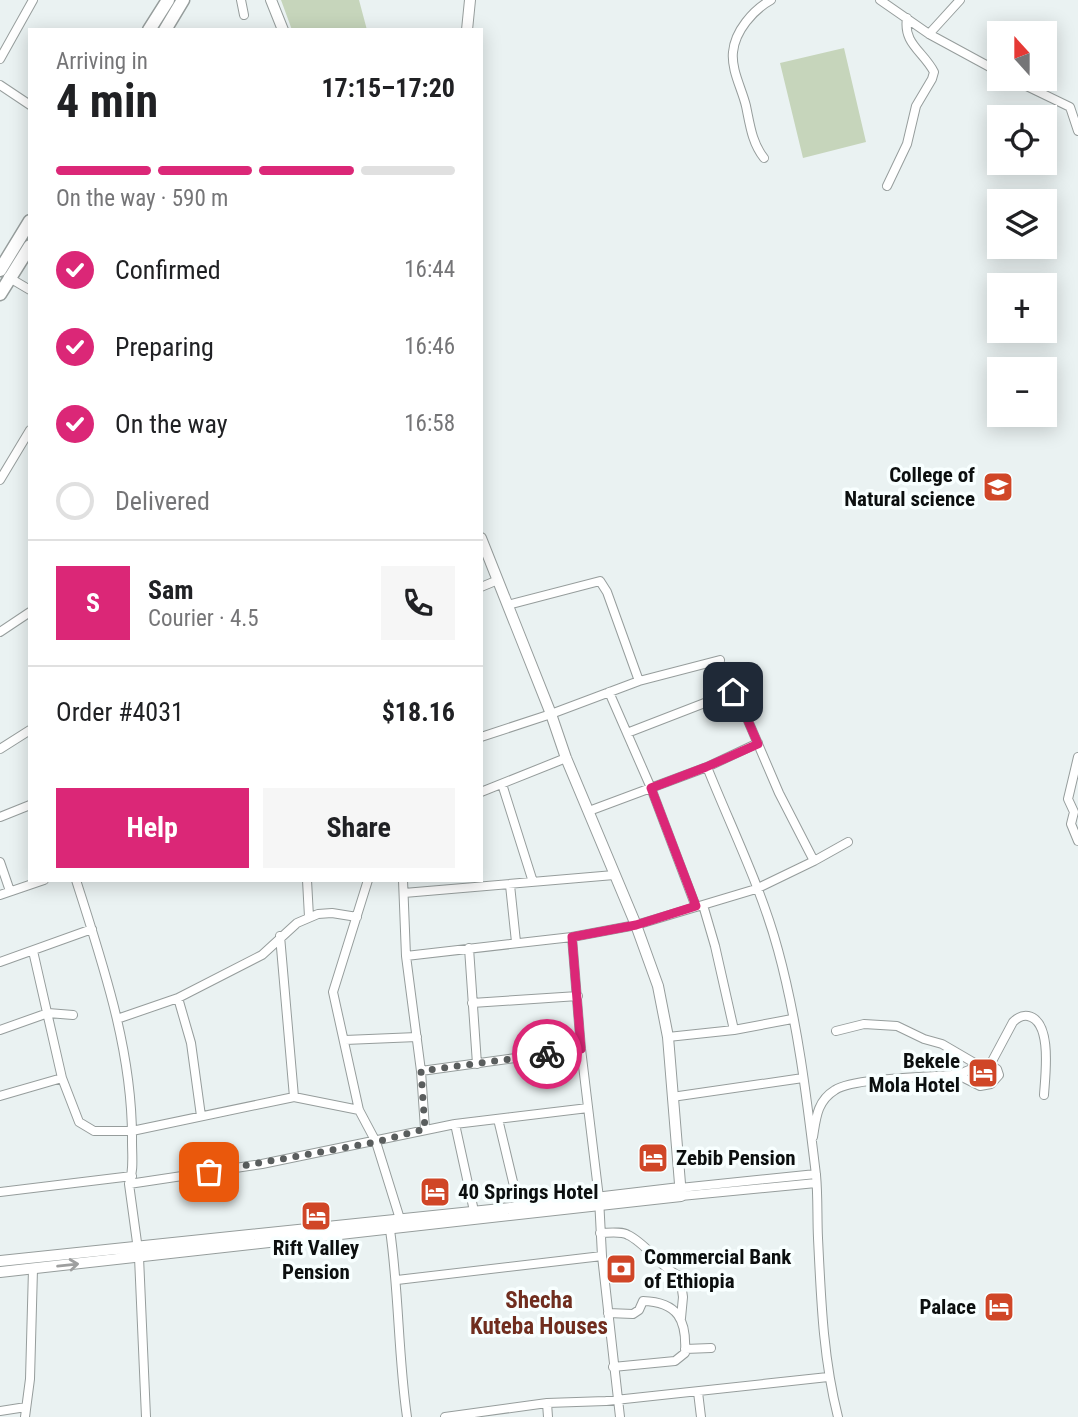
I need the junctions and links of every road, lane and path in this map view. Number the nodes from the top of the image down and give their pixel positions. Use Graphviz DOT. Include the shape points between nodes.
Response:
graph roads {
  1 [pos="33,0"];
  2 [pos="168,0"];
  3 [pos="183,0"];
  4 [pos="241,0"];
  5 [pos="271,0"];
  6 [pos="470,0"];
  7 [pos="771,0"];
  8 [pos="880,0"];
  9 [pos="960,0"];
  10 [pos="244,15"];
  11 [pos="908,18"];
  12 [pos="150,28"];
  13 [pos="166,28"];
  14 [pos="282,28"];
  15 [pos="467,28"];
  16 [pos="929,34"];
  17 [pos="0,59"];
  18 [pos="987,65"];
  19 [pos="0,85"];
  20 [pos="1039,91"];
  21 [pos="28,105"];
  22 [pos="1074,107"];
  23 [pos="1078,131"];
  24 [pos="764,158"];
  25 [pos="887,186"];
  26 [pos="28,225"];
  27 [pos="28,248"];
  28 [pos="3,273"];
  29 [pos="28,289"];
  30 [pos="0,294"];
  31 [pos="28,433"];
  32 [pos="0,480"];
  33 [pos="483,543"];
  34 [pos="498,580"];
  35 [pos="483,586"];
  36 [pos="508,605"];
  37 [pos="28,613"];
  38 [pos="0,632"];
  39 [pos="720,660"];
  40 [pos="639,681"];
  41 [pos="609,692"];
  42 [pos="551,715"];
  43 [pos="28,731"];
  44 [pos="627,733"];
  45 [pos="483,736"];
  46 [pos="758,744"];
  47 [pos="0,749"];
  48 [pos="1078,757"];
  49 [pos="566,758"];
  50 [pos="706,767"];
  51 [pos="502,784"];
  52 [pos="651,788"];
  53 [pos="483,791"];
  54 [pos="28,806"];
  55 [pos="589,811"];
  56 [pos="0,817"];
  57 [pos="1078,841"];
  58 [pos="848,842"];
  59 [pos="814,861"];
  60 [pos="0,862"];
  61 [pos="614,875"];
  62 [pos="38,882"];
  63 [pos="77,882"];
  64 [pos="307,882"];
  65 [pos="367,882"];
  66 [pos="403,882"];
  67 [pos="533,882"];
  68 [pos="463,885"];
  69 [pos="510,885"];
  70 [pos="756,889"];
  71 [pos="10,891"];
  72 [pos="404,893"];
  73 [pos="0,895"];
  74 [pos="699,906"];
  75 [pos="309,917"];
  76 [pos="357,917"];
  77 [pos="636,925"];
  78 [pos="92,929"];
  79 [pos="280,936"];
  80 [pos="572,937"];
  81 [pos="516,942"];
  82 [pos="469,948"];
  83 [pos="33,951"];
  84 [pos="406,956"];
  85 [pos="0,962"];
  86 [pos="578,996"];
  87 [pos="178,998"];
  88 [pos="472,1003"];
  89 [pos="47,1013"];
  90 [pos="73,1015"];
  91 [pos="117,1019"];
  92 [pos="792,1019"];
  93 [pos="0,1030"];
  94 [pos="734,1030"];
  95 [pos="836,1031"];
  96 [pos="417,1037"];
  97 [pos="668,1037"];
  98 [pos="345,1040"];
  99 [pos="581,1049"];
  100 [pos="477,1064"];
  101 [pos="978,1065"];
  102 [pos="990,1065"];
  103 [pos="421,1071"];
  104 [pos="958,1075"];
  105 [pos="803,1078"];
  106 [pos="62,1079"];
  107 [pos="1044,1095"];
  108 [pos="0,1096"];
  109 [pos="294,1097"];
  110 [pos="672,1097"];
  111 [pos="588,1108"];
  112 [pos="359,1110"];
  113 [pos="201,1116"];
  114 [pos="498,1119"];
  115 [pos="455,1124"];
  116 [pos="425,1129"];
  117 [pos="132,1131"];
  118 [pos="376,1142"];
  119 [pos="811,1150"];
  120 [pos="816,1179"];
  121 [pos="130,1180"];
  122 [pos="0,1192"];
  123 [pos="680,1192"];
  124 [pos="599,1202"];
  125 [pos="519,1207"];
  126 [pos="474,1212"];
  127 [pos="400,1219"];
  128 [pos="390,1230"];
  129 [pos="600,1233"];
  130 [pos="139,1253"];
  131 [pos="602,1256"];
  132 [pos="0,1261"];
  133 [pos="33,1269"];
  134 [pos="0,1272"];
  135 [pos="397,1280"];
  136 [pos="608,1313"];
  137 [pos="681,1318"];
  138 [pos="711,1348"];
  139 [pos="685,1349"];
  140 [pos="613,1367"];
  141 [pos="828,1377"];
  142 [pos="698,1392"];
  143 [pos="617,1399"];
  144 [pos="547,1403"];
  145 [pos="26,1407"];
  146 [pos="0,1411"];
  147 [pos="25,1417"];
  148 [pos="146,1417"];
  149 [pos="407,1417"];
  150 [pos="445,1417"];
  151 [pos="548,1417"];
  152 [pos="620,1417"];
  153 [pos="701,1417"];
  154 [pos="838,1417"];
  1 -- 17 [label="street"];
  2 -- 12 [label="highway"];
  3 -- 13 [label="highway"];
  4 -- 10 [label="street"];
  5 -- 14 [label="street"];
  6 -- 15 [label="street"];
  7 -- 24 [label="street" via="746,22 733,53 756,147"];
  8 -- 11 [label="street"];
  9 -- 16 [label="street"];
  11 -- 16 [label="street"];
  11 -- 25 [label="street" via="908,38 934,72 916,106 907,144"];
  16 -- 18 [label="street"];
  19 -- 21 [label="street"];
  20 -- 22 [label="street"];
  22 -- 23 [label="street"];
  26 -- 28 [label="highway"];
  27 -- 28 [label="highway"];
  28 -- 29 [label="street"];
  28 -- 30 [label="highway"];
  31 -- 32 [label="street"];
  33 -- 34 [label="street"];
  34 -- 35 [label="street"];
  34 -- 36 [label="street"];
  36 -- 40 [label="street" via="600,581"];
  36 -- 42 [label="street"];
  37 -- 38 [label="street"];
  39 -- 40 [label="street"];
  40 -- 41 [label="street"];
  41 -- 42 [label="street"];
  41 -- 44 [label="street"];
  42 -- 45 [label="street"];
  42 -- 49 [label="street"];
  43 -- 47 [label="street"];
  44 -- 46 [label="street" via="733,692"];
  44 -- 52 [label="street"];
  46 -- 50 [label="street"];
  46 -- 59 [label="street"];
  48 -- 57 [label="street" via="1068,799 1074,812 1072,831"];
  49 -- 51 [label="street"];
  49 -- 55 [label="street"];
  50 -- 52 [label="street"];
  50 -- 70 [label="street"];
  51 -- 53 [label="street"];
  51 -- 67 [label="street"];
  52 -- 55 [label="street"];
  52 -- 74 [label="street"];
  54 -- 56 [label="street"];
  55 -- 61 [label="street"];
  58 -- 59 [label="street"];
  59 -- 70 [label="street"];
  60 -- 71 [label="street"];
  61 -- 67 [label="street"];
  61 -- 77 [label="street"];
  62 -- 71 [label="street"];
  63 -- 78 [label="street"];
  64 -- 75 [label="street"];
  65 -- 76 [label="street"];
  66 -- 72 [label="street"];
  67 -- 69 [label="street"];
  68 -- 69 [label="street"];
  68 -- 72 [label="street"];
  69 -- 81 [label="street"];
  70 -- 74 [label="street"];
  70 -- 92 [label="street" via="778,949"];
  71 -- 73 [label="street"];
  72 -- 84 [label="street"];
  74 -- 77 [label="street"];
  74 -- 94 [label="street" via="715,946"];
  75 -- 76 [label="street" via="332,913"];
  75 -- 79 [label="street"];
  76 -- 98 [label="street" via="334,987"];
  77 -- 80 [label="street"];
  77 -- 97 [label="street" via="658,986"];
  78 -- 83 [label="street"];
  78 -- 91 [label="street"];
  79 -- 87 [label="street" via="262,955"];
  79 -- 109 [label="street"];
  80 -- 81 [label="street"];
  80 -- 86 [label="street"];
  81 -- 82 [label="street"];
  82 -- 84 [label="street"];
  82 -- 88 [label="street"];
  83 -- 85 [label="street"];
  83 -- 89 [label="street"];
  84 -- 96 [label="street"];
  86 -- 88 [label="street"];
  86 -- 99 [label="street"];
  87 -- 91 [label="street"];
  87 -- 113 [label="street" via="191,1043"];
  88 -- 100 [label="street"];
  89 -- 90 [label="street"];
  89 -- 93 [label="street"];
  89 -- 106 [label="street"];
  91 -- 117 [label="street" via="128,1073"];
  92 -- 94 [label="street"];
  92 -- 105 [label="street"];
  94 -- 97 [label="street"];
  95 -- 101 [label="street" via="864,1024 897,1026"];
  96 -- 98 [label="street"];
  96 -- 103 [label="street"];
  97 -- 110 [label="street"];
  98 -- 112 [label="street"];
  99 -- 100 [label="street"];
  99 -- 111 [label="street"];
  100 -- 103 [label="street"];
  101 -- 102 [label="street"];
  101 -- 104 [label="street"];
  102 -- 104 [label="street" via="999,1075 991,1084 980,1086"];
  102 -- 107 [label="street" via="1013,1022 1019,1017 1034,1018 1046,1045"];
  103 -- 116 [label="street"];
  104 -- 119 [label="street" via="882,1080 835,1090 818,1108"];
  105 -- 110 [label="street"];
  105 -- 119 [label="street"];
  106 -- 108 [label="street"];
  106 -- 117 [label="street" via="79,1122 94,1131"];
  109 -- 112 [label="street"];
  109 -- 113 [label="street"];
  110 -- 123 [label="street"];
  111 -- 114 [label="street"];
  111 -- 124 [label="street"];
  112 -- 118 [label="street"];
  113 -- 117 [label="street"];
  114 -- 115 [label="street"];
  114 -- 125 [label="street"];
  115 -- 116 [label="street"];
  115 -- 126 [label="street"];
  116 -- 118 [label="street"];
  117 -- 121 [label="street"];
  118 -- 121 [label="street" via="262,1164"];
  118 -- 127 [label="street"];
  119 -- 120 [label="street"];
  120 -- 123 [label="street"];
  120 -- 141 [label="street"];
  121 -- 122 [label="street"];
  121 -- 130 [label="street"];
  123 -- 124 [label="street"];
  124 -- 125 [label="street"];
  124 -- 128 [label="street"];
  124 -- 129 [label="street"];
  125 -- 126 [label="street"];
  126 -- 127 [label="street"];
  127 -- 130 [label="street"];
  128 -- 130 [label="street"];
  128 -- 135 [label="street"];
  129 -- 131 [label="street"];
  129 -- 137 [label="street" via="628,1234 680,1276"];
  130 -- 132 [label="street"];
  133 -- 130 [label="street, one-way"];
  130 -- 148 [label="street"];
  131 -- 135 [label="street"];
  131 -- 136 [label="street"];
  133 -- 134 [label="street"];
  133 -- 145 [label="street"];
  135 -- 149 [label="street"];
  136 -- 137 [label="street" via="633,1314 643,1301 658,1302"];
  136 -- 140 [label="street"];
  137 -- 139 [label="street"];
  138 -- 139 [label="street"];
  139 -- 140 [label="street" via="675,1361"];
  140 -- 143 [label="street"];
  141 -- 142 [label="street"];
  141 -- 154 [label="street"];
  142 -- 143 [label="street"];
  142 -- 153 [label="street"];
  143 -- 144 [label="street"];
  143 -- 152 [label="street"];
  144 -- 150 [label="street"];
  144 -- 151 [label="street"];
  145 -- 146 [label="street"];
  145 -- 147 [label="street"];
}
